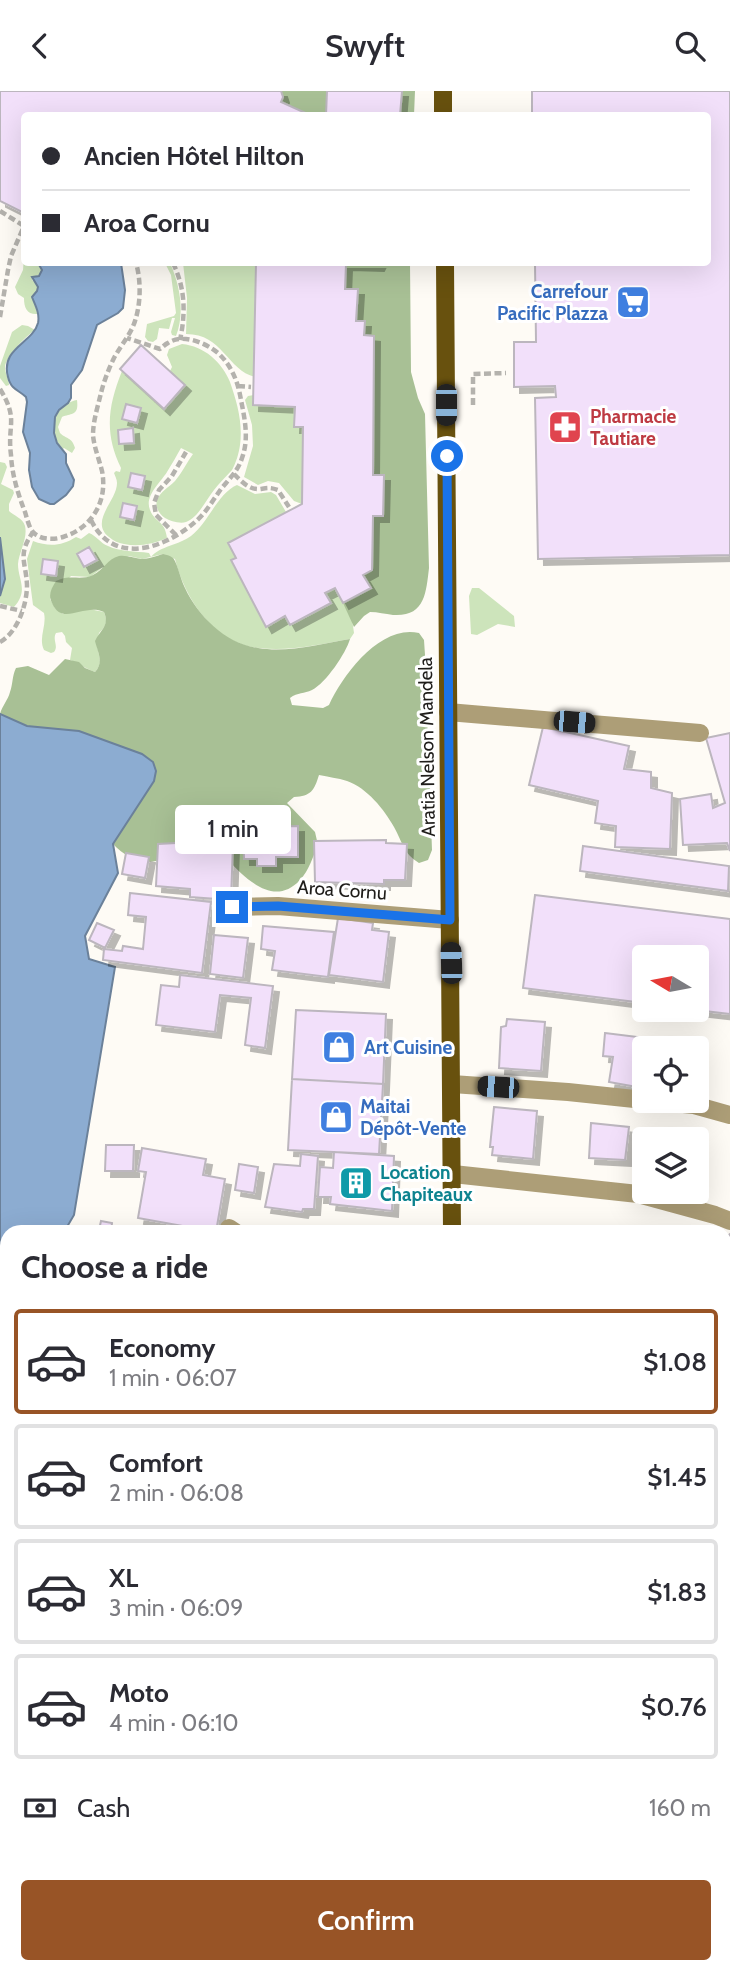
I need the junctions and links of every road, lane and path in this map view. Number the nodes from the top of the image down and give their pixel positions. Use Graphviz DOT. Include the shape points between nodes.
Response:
graph roads {
  1 [pos="443,91"];
  2 [pos="443,112"];
  3 [pos="0,211"];
  4 [pos="21,224"];
  5 [pos="21,233"];
  6 [pos="136,266"];
  7 [pos="174,266"];
  8 [pos="445,266"];
  9 [pos="0,317"];
  10 [pos="127,338"];
  11 [pos="180,339"];
  12 [pos="506,373"];
  13 [pos="238,386"];
  14 [pos="251,387"];
  15 [pos="0,389"];
  16 [pos="473,405"];
  17 [pos="186,452"];
  18 [pos="234,474"];
  19 [pos="289,507"];
  20 [pos="91,520"];
  21 [pos="33,532"];
  22 [pos="176,535"];
  23 [pos="0,606"];
  24 [pos="22,611"];
  25 [pos="0,642"];
  26 [pos="448,712"];
  27 [pos="700,733"];
  28 [pos="232,907"];
  29 [pos="450,920"];
  30 [pos="452,1084"];
  31 [pos="632,1099"];
  32 [pos="709,1109"];
  33 [pos="730,1115"];
  34 [pos="453,1174"];
  35 [pos="730,1221"];
  36 [pos="452,1225"];
  1 -- 2 [label="main road"];
  3 -- 4 [label="path"];
  5 -- 9 [label="path" via="9,263"];
  6 -- 10 [label="path" via="139,306"];
  7 -- 11 [label="path" via="184,297"];
  8 -- 26 [label="main road, Aratia Nelson Mandela"];
  10 -- 11 [label="path" via="160,349"];
  10 -- 20 [label="path" via="108,373 94,423 103,493"];
  11 -- 13 [label="path" via="199,342 220,355"];
  12 -- 16 [label="path" via="473,374"];
  13 -- 14 [label="path"];
  13 -- 18 [label="path" via="246,431 242,462"];
  15 -- 21 [label="path" via="12,415 12,465"];
  17 -- 22 [label="path" via="154,503 156,515"];
  18 -- 19 [label="path" via="254,489 278,490"];
  18 -- 22 [label="path" via="202,516"];
  20 -- 21 [label="path" via="73,534 55,539"];
  20 -- 22 [label="path" via="103,538 119,547 155,546"];
  21 -- 24 [label="path" via="23,556 27,586"];
  23 -- 24 [label="path"];
  24 -- 25 [label="path" via="11,633"];
  26 -- 27 [label="street"];
  26 -- 29 [label="main road, Aratia Nelson Mandela"];
  28 -- 29 [label="street, Aroa Cornu" via="278,906"];
  29 -- 30 [label="main road, Aratia Nelson Mandela"];
  30 -- 31 [label="street"];
  30 -- 34 [label="main road, Aratia Nelson Mandela"];
  32 -- 33 [label="street"];
  34 -- 35 [label="street" via="638,1194"];
  34 -- 36 [label="main road, Aratia Nelson Mandela"];
}
